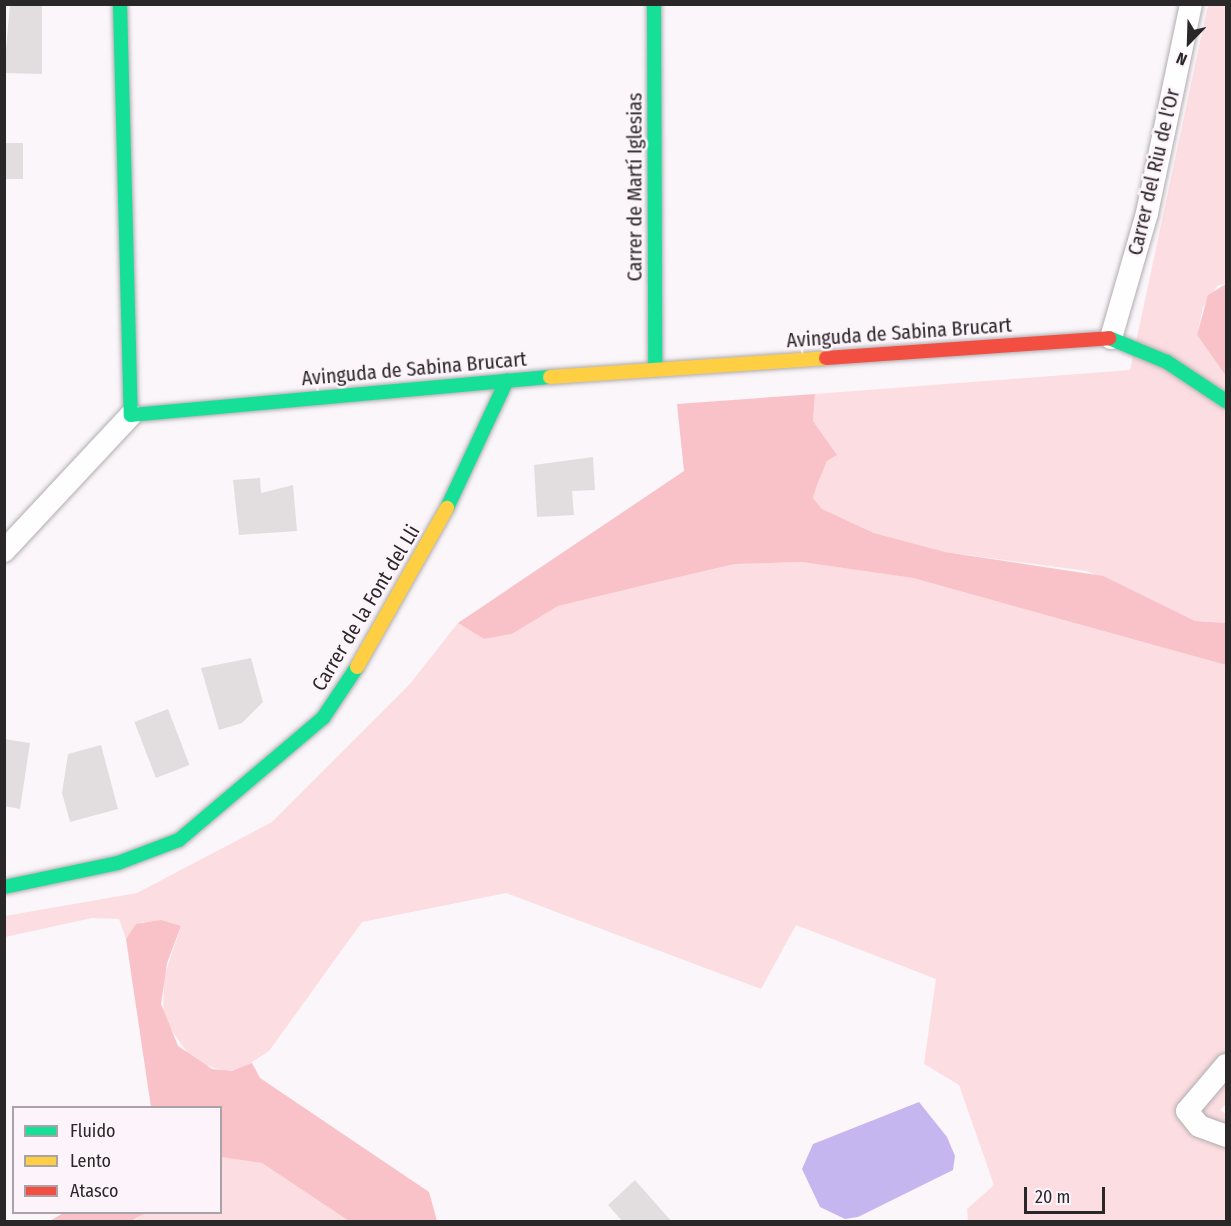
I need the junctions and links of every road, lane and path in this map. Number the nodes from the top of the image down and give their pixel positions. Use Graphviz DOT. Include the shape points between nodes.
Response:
graph roads {
  1 [pos="120,4"];
  2 [pos="654,4"];
  3 [pos="1191,4"];
  4 [pos="1111,338"];
  5 [pos="655,370"];
  6 [pos="507,380"];
  7 [pos="1227,401"];
  8 [pos="131,415"];
  9 [pos="4,551"];
  10 [pos="4,887"];
  11 [pos="1227,1065"];
  12 [pos="1227,1137"];
  1 -- 8 [label="street"];
  2 -- 5 [label="street, Carrer de Martí Iglesias"];
  3 -- 4 [label="street, Carrer del Riu de l'Or" via="1147,213"];
  4 -- 5 [label="street, Avinguda de Sabina Brucart"];
  4 -- 7 [label="street" via="1167,362"];
  5 -- 6 [label="street, Avinguda de Sabina Brucart"];
  6 -- 8 [label="street, Avinguda de Sabina Brucart"];
  6 -- 10 [label="street, Carrer de la Font del Lli" via="474,459 371,645 322,718 179,840 118,863"];
  8 -- 9 [label="street"];
  11 -- 12 [label="street" via="1187,1111 1199,1126"];
}
